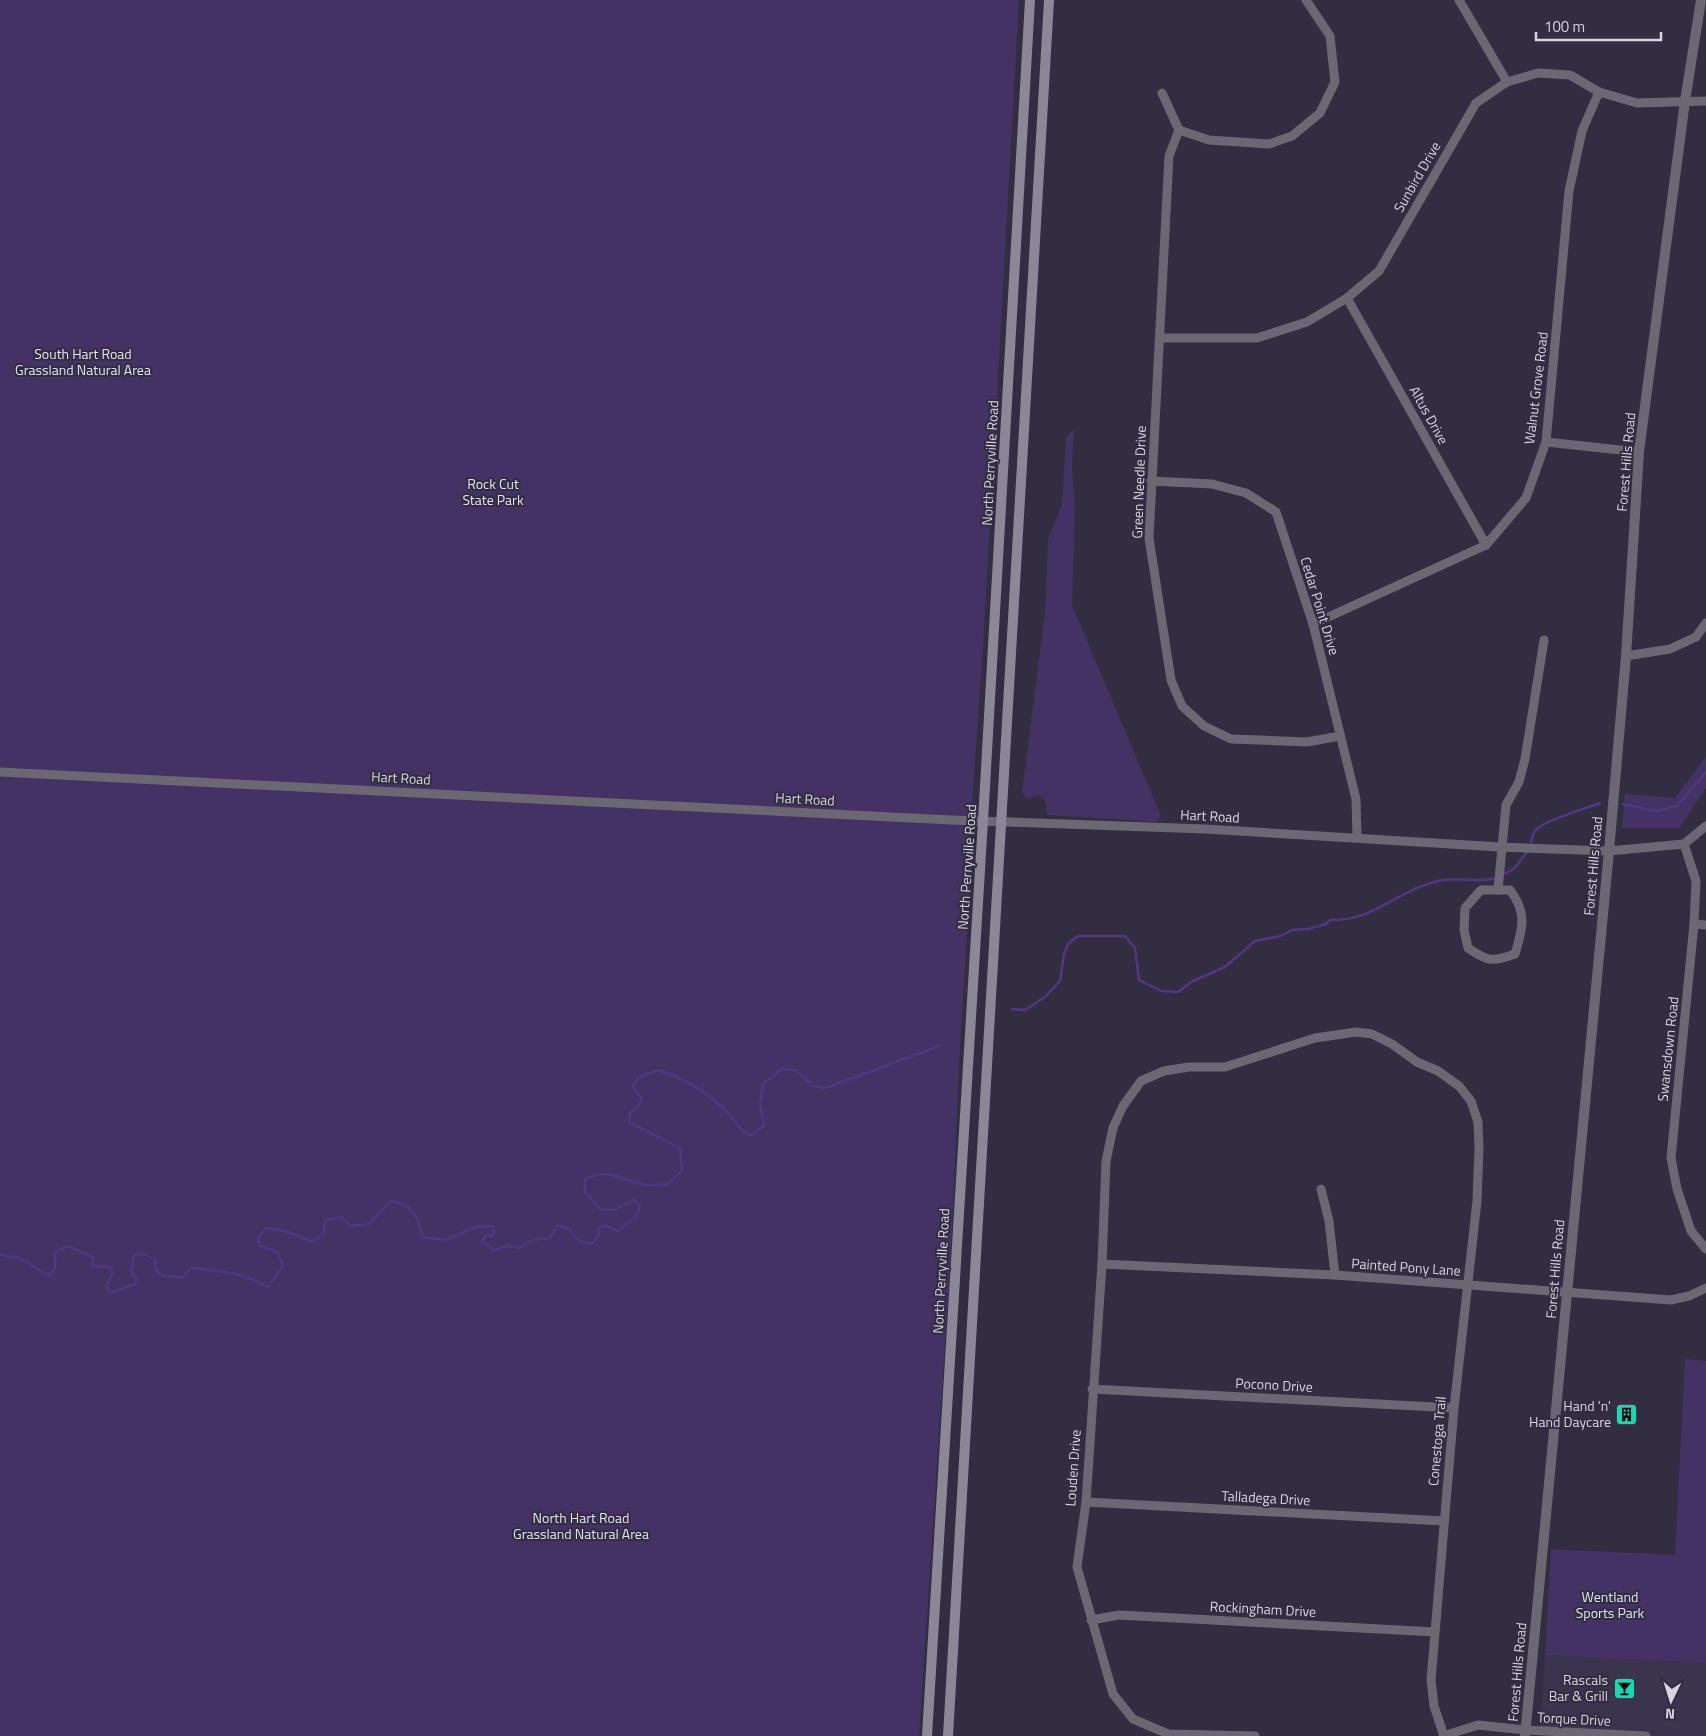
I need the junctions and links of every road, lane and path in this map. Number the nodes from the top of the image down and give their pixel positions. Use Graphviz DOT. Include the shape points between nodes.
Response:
graph roads {
  1 [pos="1030,0"];
  2 [pos="1049,0"];
  3 [pos="1306,0"];
  4 [pos="1459,0"];
  5 [pos="1701,0"];
  6 [pos="1507,82"];
  7 [pos="1599,92"];
  8 [pos="1162,93"];
  9 [pos="1685,100"];
  10 [pos="1706,100"];
  11 [pos="1179,130"];
  12 [pos="1347,298"];
  13 [pos="1161,338"];
  14 [pos="1546,442"];
  15 [pos="1639,452"];
  16 [pos="1151,481"];
  17 [pos="1486,545"];
  18 [pos="1706,623"];
  19 [pos="1313,624"];
  20 [pos="1544,640"];
  21 [pos="1626,656"];
  22 [pos="1340,736"];
  23 [pos="0,772"];
  24 [pos="983,821"];
  25 [pos="1001,822"];
  26 [pos="1706,826"];
  27 [pos="1357,838"];
  28 [pos="1684,844"];
  29 [pos="1500,847"];
  30 [pos="1609,850"];
  31 [pos="1498,890"];
  32 [pos="1694,924"];
  33 [pos="1706,925"];
  34 [pos="1321,1189"];
  35 [pos="1103,1207"];
  36 [pos="1706,1249"];
  37 [pos="1102,1264"];
  38 [pos="1335,1276"];
  39 [pos="1469,1285"];
  40 [pos="1706,1288"];
  41 [pos="1567,1292"];
  42 [pos="1092,1389"];
  43 [pos="1454,1408"];
  44 [pos="1086,1502"];
  45 [pos="1444,1521"];
  46 [pos="1091,1620"];
  47 [pos="1434,1632"];
  48 [pos="1525,1733"];
  49 [pos="927,1736"];
  50 [pos="948,1736"];
  51 [pos="1255,1736"];
  52 [pos="1444,1736"];
  53 [pos="1646,1736"];
  1 -- 24 [label="main road, North Perryville Road"];
  2 -- 25 [label="main road"];
  3 -- 11 [label="street" via="1330,36 1335,82 1320,113 1292,136 1269,144 1209,140"];
  4 -- 6 [label="street"];
  5 -- 9 [label="street, Forest Hills Road"];
  6 -- 7 [label="street, Sunbird Drive" via="1538,74 1570,75"];
  6 -- 12 [label="street, Sunbird Drive" via="1476,103 1379,271"];
  7 -- 9 [label="street, Sunbird Drive" via="1637,103"];
  7 -- 14 [label="street, Walnut Grove Road" via="1582,131 1569,192"];
  8 -- 11 [label="street"];
  9 -- 10 [label="street, Sunbird Drive"];
  9 -- 15 [label="street, Forest Hills Road"];
  11 -- 13 [label="street, Green Needle Drive" via="1169,156"];
  12 -- 13 [label="street, Sunbird Drive" via="1307,322 1257,338"];
  12 -- 17 [label="street, Altus Drive"];
  13 -- 16 [label="street, Green Needle Drive"];
  14 -- 15 [label="street"];
  14 -- 17 [label="street, Walnut Grove Road" via="1526,498"];
  15 -- 21 [label="street, Forest Hills Road"];
  16 -- 19 [label="street, Cedar Point Drive" via="1212,484 1246,493 1276,512"];
  16 -- 22 [label="street, Green Needle Drive" via="1149,538 1171,680 1182,706 1204,726 1231,739 1307,742"];
  17 -- 19 [label="street, Walnut Grove Road"];
  18 -- 21 [label="street" via="1696,637 1670,649"];
  19 -- 22 [label="street, Cedar Point Drive"];
  20 -- 29 [label="street" via="1526,760 1519,782 1506,805"];
  21 -- 30 [label="street, Forest Hills Road"];
  22 -- 27 [label="street, Cedar Point Drive" via="1356,799"];
  23 -- 24 [label="street, Hart Road"];
  24 -- 25 [label="street, Hart Road"];
  24 -- 49 [label="main road, North Perryville Road"];
  25 -- 27 [label="street, Hart Road" via="1106,824"];
  25 -- 50 [label="main road"];
  26 -- 28 [label="street"];
  27 -- 29 [label="street, Hart Road"];
  28 -- 30 [label="street, Hart Road"];
  28 -- 32 [label="street, Swansdown Road" via="1696,881"];
  29 -- 30 [label="street, Hart Road"];
  29 -- 31 [label="street"];
  30 -- 41 [label="street, Forest Hills Road"];
  31 -- 31 [label="street" via="1510,890 1520,903 1522,931 1515,954 1495,961 1482,958 1468,948 1464,930 1465,908 1481,890"];
  32 -- 33 [label="street"];
  32 -- 36 [label="street, Swansdown Road" via="1671,1158 1677,1189 1691,1230"];
  34 -- 38 [label="street" via="1329,1221"];
  35 -- 37 [label="street, Louden Drive"];
  35 -- 39 [label="street, Conestoga Trail" via="1106,1161 1113,1128 1141,1081 1164,1071 1225,1067 1315,1038 1356,1032 1372,1034 1438,1071 1459,1086 1470,1101 1478,1122 1479,1148"];
  37 -- 38 [label="street, Painted Pony Lane"];
  37 -- 42 [label="street, Louden Drive"];
  38 -- 39 [label="street, Painted Pony Lane"];
  39 -- 41 [label="street, Painted Pony Lane"];
  39 -- 43 [label="street, Conestoga Trail"];
  40 -- 41 [label="street, Painted Pony Lane" via="1671,1300"];
  41 -- 48 [label="street, Forest Hills Road"];
  42 -- 43 [label="street, Pocono Drive"];
  42 -- 44 [label="street, Louden Drive"];
  43 -- 45 [label="street, Conestoga Trail"];
  44 -- 45 [label="street, Talladega Drive"];
  44 -- 46 [label="street, Louden Drive" via="1077,1568"];
  45 -- 47 [label="street, Conestoga Trail"];
  46 -- 47 [label="street, Rockingham Drive" via="1119,1615"];
  46 -- 51 [label="street, Louden Drive" via="1113,1694 1133,1719 1168,1734"];
  47 -- 52 [label="street, Conestoga Trail" via="1431,1680 1434,1706"];
  48 -- 52 [label="street, Torque Drive" via="1478,1725"];
  48 -- 53 [label="street, Torque Drive"];
}
